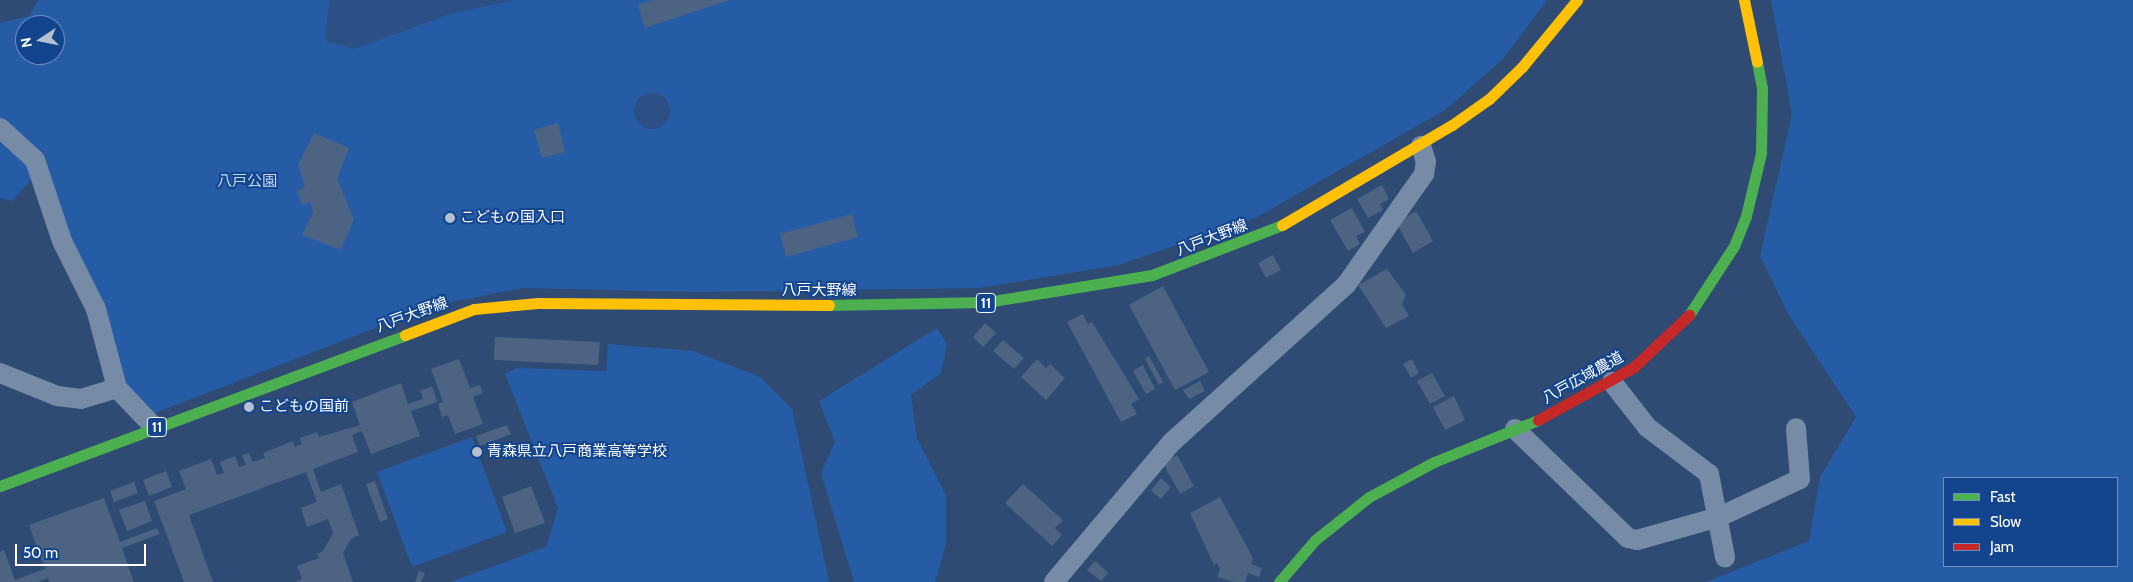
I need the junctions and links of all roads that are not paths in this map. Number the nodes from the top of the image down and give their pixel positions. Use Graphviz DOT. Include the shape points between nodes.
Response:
graph roads {
  1 [pos="1577,0"];
  2 [pos="1744,0"];
  3 [pos="0,128"];
  4 [pos="1421,146"];
  5 [pos="0,373"];
  6 [pos="1612,382"];
  7 [pos="117,388"];
  8 [pos="155,428"];
  9 [pos="1796,428"];
  10 [pos="1514,429"];
  11 [pos="0,486"];
  12 [pos="1719,516"];
  13 [pos="1725,557"];
  14 [pos="1054,582"];
  15 [pos="1279,582"];
  1 -- 4 [label="main road, 八戸大野線 / 11" via="1547,40 1489,99"];
  2 -- 6 [label="main road, 八戸広域農道" via="1755,45 1764,116 1760,160 1746,216 1722,268 1686,320"];
  3 -- 7 [label="street" via="35,160 62,241 96,309"];
  4 -- 8 [label="main road, 八戸大野線 / 11" via="1273,230 1222,252 1152,275 987,302 501,305 450,316"];
  4 -- 14 [label="street" via="1426,162 1424,174 1346,285 1172,442"];
  5 -- 7 [label="street" via="57,396 81,399"];
  6 -- 10 [label="main road, 八戸広域農道"];
  6 -- 12 [label="street" via="1647,427 1709,474"];
  7 -- 8 [label="street"];
  8 -- 11 [label="main road, 八戸大野線 / 11"];
  9 -- 12 [label="street" via="1800,480"];
  10 -- 12 [label="street" via="1628,538 1666,533"];
  10 -- 15 [label="main road, 八戸広域農道" via="1434,462 1369,497 1315,540"];
  12 -- 13 [label="street"];
}
